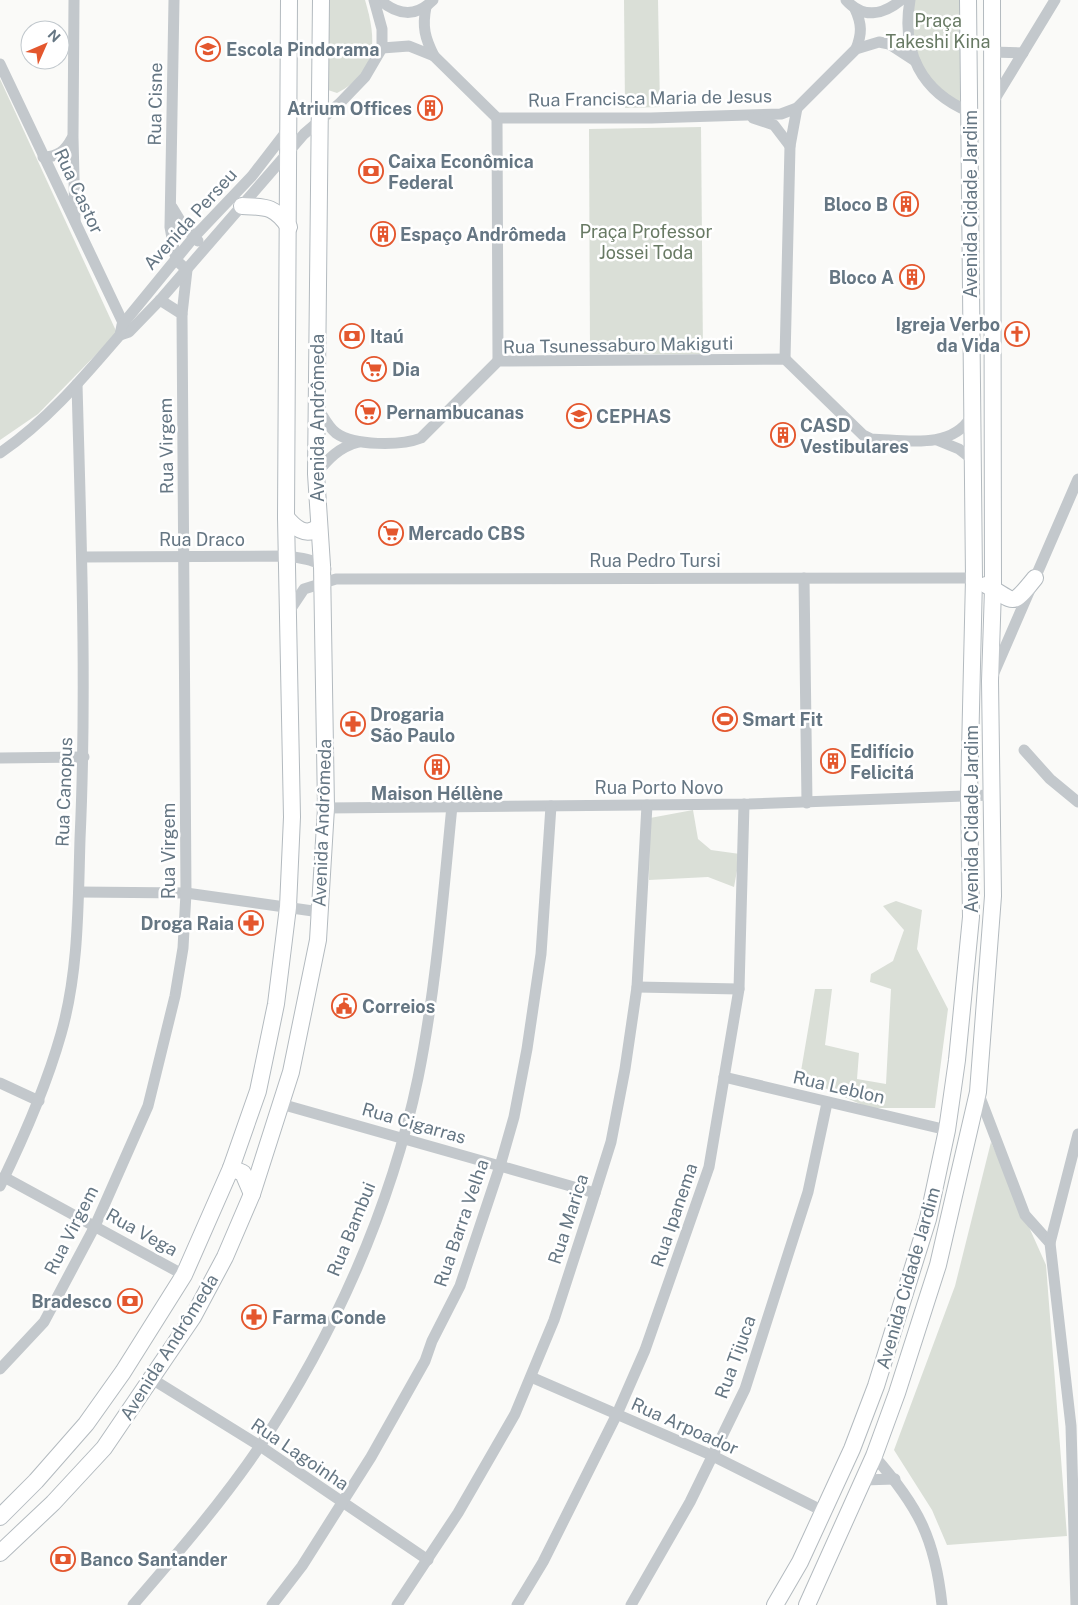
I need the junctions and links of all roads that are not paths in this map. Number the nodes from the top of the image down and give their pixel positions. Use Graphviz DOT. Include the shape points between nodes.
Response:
graph roads {
  1 [pos="74,0"];
  2 [pos="174,0"];
  3 [pos="289,0"];
  4 [pos="321,0"];
  5 [pos="374,0"];
  6 [pos="380,0"];
  7 [pos="846,0"];
  8 [pos="902,0"];
  9 [pos="910,0"];
  10 [pos="968,0"];
  11 [pos="992,0"];
  12 [pos="1055,0"];
  13 [pos="429,4"];
  14 [pos="855,9"];
  15 [pos="382,48"];
  16 [pos="856,49"];
  17 [pos="992,52"];
  18 [pos="1023,53"];
  19 [pos="434,56"];
  20 [pos="915,61"];
  21 [pos="0,64"];
  22 [pos="990,106"];
  23 [pos="797,108"];
  24 [pos="970,112"];
  25 [pos="744,116"];
  26 [pos="497,118"];
  27 [pos="319,121"];
  28 [pos="290,127"];
  29 [pos="73,137"];
  30 [pos="790,146"];
  31 [pos="288,153"];
  32 [pos="43,156"];
  33 [pos="242,206"];
  34 [pos="172,207"];
  35 [pos="76,224"];
  36 [pos="289,227"];
  37 [pos="194,237"];
  38 [pos="205,247"];
  39 [pos="176,260"];
  40 [pos="186,270"];
  41 [pos="160,300"];
  42 [pos="182,314"];
  43 [pos="124,331"];
  44 [pos="785,359"];
  45 [pos="498,361"];
  46 [pos="77,384"];
  47 [pos="316,406"];
  48 [pos="971,417"];
  49 [pos="936,440"];
  50 [pos="360,442"];
  51 [pos="0,454"];
  52 [pos="973,460"];
  53 [pos="316,474"];
  54 [pos="1078,479"];
  55 [pos="286,517"];
  56 [pos="318,527"];
  57 [pos="287,556"];
  58 [pos="82,557"];
  59 [pos="185,557"];
  60 [pos="322,565"];
  61 [pos="804,578"];
  62 [pos="974,578"];
  63 [pos="1035,578"];
  64 [pos="329,581"];
  65 [pos="993,589"];
  66 [pos="287,615"];
  67 [pos="990,681"];
  68 [pos="1024,750"];
  69 [pos="84,757"];
  70 [pos="0,758"];
  71 [pos="992,795"];
  72 [pos="969,796"];
  73 [pos="1078,802"];
  74 [pos="807,803"];
  75 [pos="744,804"];
  76 [pos="647,805"];
  77 [pos="452,806"];
  78 [pos="551,806"];
  79 [pos="326,808"];
  80 [pos="79,892"];
  81 [pos="186,893"];
  82 [pos="288,907"];
  83 [pos="320,912"];
  84 [pos="637,987"];
  85 [pos="739,989"];
  86 [pos="724,1077"];
  87 [pos="0,1083"];
  88 [pos="978,1092"];
  89 [pos="38,1101"];
  90 [pos="827,1103"];
  91 [pos="280,1104"];
  92 [pos="947,1130"];
  93 [pos="1078,1134"];
  94 [pos="403,1138"];
  95 [pos="500,1166"];
  96 [pos="231,1168"];
  97 [pos="2,1182"];
  98 [pos="595,1193"];
  99 [pos="252,1194"];
  100 [pos="95,1226"];
  101 [pos="1050,1244"];
  102 [pos="184,1275"];
  103 [pos="0,1369"];
  104 [pos="532,1377"];
  105 [pos="152,1379"];
  106 [pos="616,1414"];
  107 [pos="86,1424"];
  108 [pos="1070,1426"];
  109 [pos="111,1437"];
  110 [pos="260,1446"];
  111 [pos="711,1455"];
  112 [pos="874,1456"];
  113 [pos="1078,1460"];
  114 [pos="894,1479"];
  115 [pos="863,1480"];
  116 [pos="36,1481"];
  117 [pos="53,1503"];
  118 [pos="343,1504"];
  119 [pos="823,1511"];
  120 [pos="0,1517"];
  121 [pos="0,1553"];
  122 [pos="428,1560"];
  123 [pos="133,1605"];
  124 [pos="272,1605"];
  125 [pos="397,1605"];
  126 [pos="517,1605"];
  127 [pos="631,1605"];
  128 [pos="775,1605"];
  129 [pos="807,1605"];
  130 [pos="942,1605"];
  131 [pos="1076,1605"];
  1 -- 29 [label="street"];
  2 -- 34 [label="street, Rua Cisne"];
  3 -- 28 [label="main road, Avenida Andrômeda"];
  4 -- 27 [label="main road, Avenida Andrômeda"];
  5 -- 15 [label="street" via="382,29"];
  6 -- 13 [label="street" via="390,9 402,13 412,13"];
  7 -- 14 [label="street"];
  8 -- 14 [label="street" via="885,11 875,13"];
  9 -- 20 [label="street" via="907,30"];
  10 -- 24 [label="main road, Avenida Cidade Jardim"];
  11 -- 17 [label="main road, Avenida Cidade Jardim"];
  12 -- 18 [label="street"];
  13 -- 19 [label="street" via="423,23 424,36"];
  14 -- 16 [label="street" via="861,30"];
  15 -- 19 [label="street" via="409,46"];
  15 -- 27 [label="street, Avenida Perseu" via="355,89"];
  16 -- 20 [label="street, Rua Francisca Maria de Jesus" via="879,42 889,44"];
  16 -- 23 [label="street, Rua Francisca Maria de Jesus"];
  17 -- 18 [label="street"];
  17 -- 22 [label="main road, Avenida Cidade Jardim"];
  18 -- 22 [label="street"];
  19 -- 26 [label="street"];
  20 -- 24 [label="street" via="922,76 943,98"];
  21 -- 32 [label="street, Rua Castor"];
  22 -- 65 [label="main road, Avenida Cidade Jardim"];
  23 -- 25 [label="street, Rua Francisca Maria de Jesus" via="781,114"];
  23 -- 30 [label="street"];
  24 -- 48 [label="main road, Avenida Cidade Jardim"];
  25 -- 26 [label="street, Rua Francisca Maria de Jesus"];
  25 -- 30 [label="street" via="774,125"];
  26 -- 45 [label="street"];
  27 -- 31 [label="street, Avenida Perseu"];
  27 -- 47 [label="main road, Avenida Andrômeda"];
  28 -- 31 [label="main road, Avenida Andrômeda"];
  28 -- 37 [label="street, Avenida Perseu" via="252,176"];
  29 -- 32 [label="street" via="67,149 60,154"];
  29 -- 35 [label="street"];
  30 -- 44 [label="street"];
  31 -- 33 [label="street, Avenida Perseu"];
  31 -- 36 [label="main road, Avenida Andrômeda"];
  32 -- 35 [label="street, Rua Castor"];
  33 -- 36 [label="main road" via="278,211"];
  33 -- 38 [label="street, Avenida Perseu"];
  34 -- 37 [label="street"];
  34 -- 39 [label="street, Rua Cisne" via="170,228"];
  35 -- 43 [label="street, Rua Castor"];
  36 -- 55 [label="main road, Avenida Andrômeda"];
  37 -- 38 [label="street"];
  37 -- 39 [label="street, Avenida Perseu"];
  38 -- 40 [label="street, Avenida Perseu"];
  39 -- 40 [label="street"];
  39 -- 43 [label="street, Avenida Perseu"];
  40 -- 41 [label="street, Avenida Perseu"];
  40 -- 42 [label="street, Rua Virgem"];
  41 -- 42 [label="street"];
  41 -- 43 [label="street, Avenida Perseu"];
  42 -- 59 [label="street, Rua Virgem"];
  43 -- 46 [label="street, Avenida Perseu"];
  44 -- 45 [label="street, Rua Tsunessaburo Makiguti"];
  44 -- 49 [label="street" via="862,435 872,439"];
  45 -- 50 [label="street, Rua Tsunessaburo Makiguti" via="421,438 409,443"];
  46 -- 51 [label="street, Avenida Perseu" via="44,421"];
  46 -- 58 [label="street, Rua Canopus"];
  47 -- 50 [label="street, Rua Tsunessaburo Makiguti" via="336,433"];
  47 -- 53 [label="main road, Avenida Andrômeda"];
  48 -- 49 [label="street" via="957,434"];
  48 -- 52 [label="main road, Avenida Cidade Jardim"];
  49 -- 52 [label="street" via="959,449"];
  50 -- 53 [label="street" via="345,446"];
  52 -- 62 [label="main road, Avenida Cidade Jardim"];
  53 -- 56 [label="main road, Avenida Andrômeda"];
  54 -- 63 [label="street"];
  55 -- 56 [label="main road" via="295,528 304,531"];
  55 -- 57 [label="main road, Avenida Andrômeda"];
  56 -- 60 [label="main road, Avenida Andrômeda"];
  57 -- 59 [label="street, Rua Draco"];
  57 -- 60 [label="street, Rua Draco"];
  57 -- 66 [label="main road, Avenida Andrômeda"];
  58 -- 59 [label="street, Rua Draco"];
  58 -- 69 [label="street, Rua Canopus"];
  59 -- 81 [label="street, Rua Virgem"];
  60 -- 64 [label="main road, Avenida Andrômeda"];
  61 -- 62 [label="street, Rua Pedro Tursi"];
  61 -- 64 [label="street, Rua Pedro Tursi"];
  61 -- 74 [label="street"];
  62 -- 65 [label="main road"];
  62 -- 72 [label="main road, Avenida Cidade Jardim"];
  63 -- 65 [label="main road" via="1021,595 1012,600"];
  63 -- 67 [label="street"];
  64 -- 66 [label="street" via="304,589"];
  64 -- 79 [label="main road, Avenida Andrômeda"];
  65 -- 67 [label="main road, Avenida Cidade Jardim"];
  66 -- 82 [label="main road, Avenida Andrômeda" via="292,817"];
  67 -- 71 [label="main road, Avenida Cidade Jardim"];
  68 -- 73 [label="street" via="1050,779"];
  69 -- 70 [label="street"];
  69 -- 80 [label="street, Rua Canopus"];
  71 -- 72 [label="street, Rua Porto Novo"];
  71 -- 88 [label="main road, Avenida Cidade Jardim" via="993,896"];
  72 -- 74 [label="street, Rua Porto Novo"];
  72 -- 92 [label="main road, Avenida Cidade Jardim" via="971,918"];
  74 -- 75 [label="street, Rua Porto Novo"];
  75 -- 76 [label="street, Rua Porto Novo"];
  75 -- 85 [label="street, Rua Ipanema"];
  76 -- 78 [label="street, Rua Porto Novo"];
  76 -- 84 [label="street, Rua Marica"];
  77 -- 78 [label="street, Rua Porto Novo"];
  77 -- 79 [label="street, Rua Porto Novo"];
  77 -- 94 [label="street, Rua Bambui" via="431,1001 418,1078"];
  78 -- 95 [label="street, Rua Barra Velha" via="541,954 514,1117"];
  79 -- 83 [label="main road, Avenida Andrômeda"];
  80 -- 81 [label="street"];
  80 -- 89 [label="street, Rua Canopus" via="71,984 61,1033"];
  81 -- 82 [label="street"];
  81 -- 100 [label="street, Rua Virgem" via="183,948 175,996 148,1106"];
  82 -- 83 [label="street"];
  82 -- 96 [label="main road, Avenida Andrômeda" via="276,1004 258,1091"];
  83 -- 91 [label="main road, Avenida Andrômeda" via="318,940 291,1072"];
  84 -- 85 [label="street"];
  84 -- 98 [label="street, Rua Marica" via="611,1142"];
  85 -- 86 [label="street, Rua Ipanema"];
  86 -- 90 [label="street, Rua Leblon"];
  86 -- 106 [label="street, Rua Ipanema" via="709,1167 645,1350"];
  87 -- 89 [label="street"];
  88 -- 101 [label="street" via="1025,1215"];
  88 -- 112 [label="main road, Avenida Cidade Jardim" via="938,1264"];
  89 -- 97 [label="street, Rua Canopus"];
  90 -- 92 [label="street, Rua Leblon"];
  90 -- 111 [label="street, Rua Tijuca" via="808,1192 745,1389"];
  91 -- 94 [label="street, Rua Cigarras"];
  91 -- 99 [label="main road, Avenida Andrômeda"];
  92 -- 119 [label="main road, Avenida Cidade Jardim" via="923,1236 876,1386"];
  93 -- 101 [label="street"];
  94 -- 95 [label="street, Rua Cigarras"];
  94 -- 110 [label="street, Rua Bambui" via="375,1221 345,1291 311,1361"];
  95 -- 98 [label="street, Rua Cigarras"];
  95 -- 118 [label="street, Rua Barra Velha" via="460,1286 425,1361"];
  96 -- 99 [label="main road" via="243,1173"];
  96 -- 102 [label="main road, Avenida Andrômeda"];
  97 -- 100 [label="street, Rua Vega"];
  98 -- 104 [label="street, Rua Marica"];
  99 -- 105 [label="main road, Avenida Andrômeda" via="225,1257 198,1308"];
  100 -- 102 [label="street, Rua Vega"];
  100 -- 103 [label="street, Rua Virgem" via="44,1322"];
  101 -- 108 [label="street"];
  102 -- 107 [label="main road, Avenida Andrômeda"];
  104 -- 106 [label="street, Rua Arpoador"];
  104 -- 122 [label="street, Rua Marica" via="515,1414"];
  105 -- 109 [label="main road, Avenida Andrômeda"];
  105 -- 110 [label="street, Rua Lagoinha"];
  106 -- 111 [label="street, Rua Arpoador"];
  106 -- 126 [label="street, Rua Ipanema" via="543,1562"];
  107 -- 109 [label="main road" via="101,1435"];
  107 -- 116 [label="main road, Avenida Andrômeda"];
  108 -- 113 [label="street"];
  108 -- 131 [label="street"];
  109 -- 117 [label="main road, Avenida Andrômeda"];
  110 -- 118 [label="street, Rua Lagoinha"];
  110 -- 123 [label="street, Rua Bambui" via="217,1504"];
  111 -- 119 [label="street, Rua Arpoador"];
  111 -- 127 [label="street, Rua Tijuca" via="690,1502"];
  112 -- 114 [label="street"];
  112 -- 115 [label="main road, Avenida Cidade Jardim"];
  114 -- 115 [label="street"];
  114 -- 130 [label="street" via="914,1506 931,1542"];
  115 -- 129 [label="main road, Avenida Cidade Jardim"];
  116 -- 117 [label="main road"];
  116 -- 120 [label="main road, Avenida Andrômeda"];
  117 -- 121 [label="main road, Avenida Andrômeda"];
  118 -- 122 [label="street, Rua Lagoinha"];
  118 -- 124 [label="street, Rua Barra Velha"];
  119 -- 128 [label="main road, Avenida Cidade Jardim" via="800,1562"];
  122 -- 125 [label="street, Rua Marica"];
}
